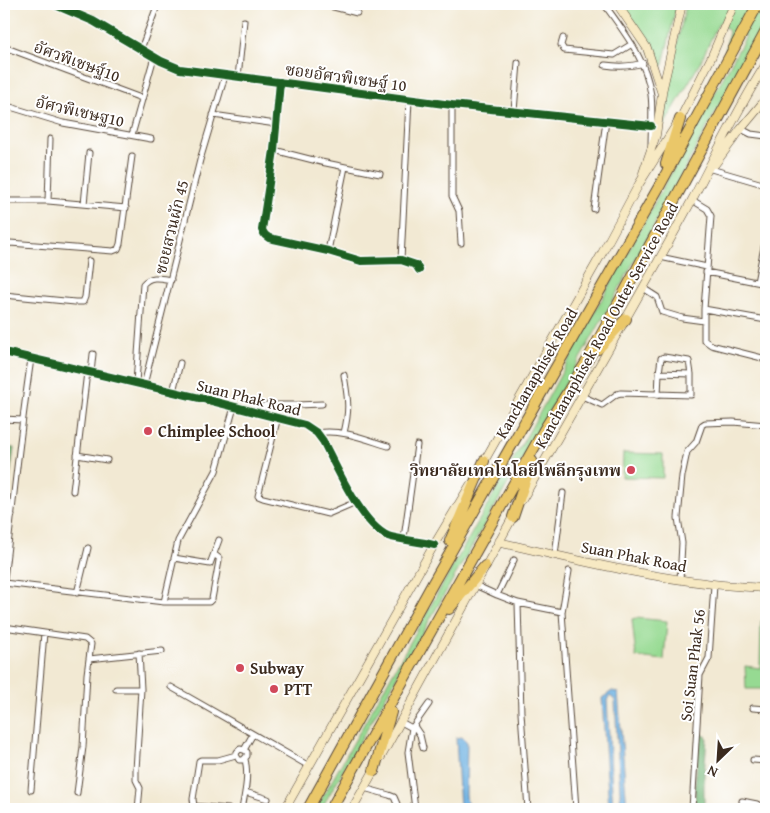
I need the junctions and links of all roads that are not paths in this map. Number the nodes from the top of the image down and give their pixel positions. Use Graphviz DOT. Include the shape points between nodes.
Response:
graph roads {
  1 [pos="53,4"];
  2 [pos="322,4"];
  3 [pos="604,4"];
  4 [pos="617,4"];
  5 [pos="682,4"];
  6 [pos="734,4"];
  7 [pos="758,4"];
  8 [pos="157,6"];
  9 [pos="357,13"];
  10 [pos="244,21"];
  11 [pos="766,31"];
  12 [pos="563,38"];
  13 [pos="632,44"];
  14 [pos="4,47"];
  15 [pos="141,49"];
  16 [pos="154,57"];
  17 [pos="518,63"];
  18 [pos="643,63"];
  19 [pos="766,64"];
  20 [pos="605,65"];
  21 [pos="226,76"];
  22 [pos="238,77"];
  23 [pos="280,82"];
  24 [pos="662,94"];
  25 [pos="142,98"];
  26 [pos="766,99"];
  27 [pos="409,100"];
  28 [pos="4,104"];
  29 [pos="452,105"];
  30 [pos="514,111"];
  31 [pos="214,115"];
  32 [pos="680,120"];
  33 [pos="606,121"];
  34 [pos="276,124"];
  35 [pos="651,126"];
  36 [pos="741,129"];
  37 [pos="132,135"];
  38 [pos="766,136"];
  39 [pos="50,139"];
  40 [pos="151,139"];
  41 [pos="651,148"];
  42 [pos="274,150"];
  43 [pos="89,153"];
  44 [pos="132,156"];
  45 [pos="345,167"];
  46 [pos="711,169"];
  47 [pos="380,174"];
  48 [pos="701,181"];
  49 [pos="639,184"];
  50 [pos="660,185"];
  51 [pos="766,185"];
  52 [pos="692,200"];
  53 [pos="4,201"];
  54 [pos="48,201"];
  55 [pos="84,204"];
  56 [pos="126,208"];
  57 [pos="594,209"];
  58 [pos="766,237"];
  59 [pos="461,243"];
  60 [pos="4,244"];
  61 [pos="328,251"];
  62 [pos="660,257"];
  63 [pos="401,260"];
  64 [pos="89,261"];
  65 [pos="707,269"];
  66 [pos="419,270"];
  67 [pos="171,280"];
  68 [pos="757,282"];
  69 [pos="766,284"];
  70 [pos="643,288"];
  71 [pos="4,295"];
  72 [pos="704,309"];
  73 [pos="626,318"];
  74 [pos="766,320"];
  75 [pos="704,321"];
  76 [pos="4,352"];
  77 [pos="93,354"];
  78 [pos="31,359"];
  79 [pos="766,359"];
  80 [pos="586,361"];
  81 [pos="180,364"];
  82 [pos="89,373"];
  83 [pos="659,373"];
  84 [pos="691,374"];
  85 [pos="344,375"];
  86 [pos="136,383"];
  87 [pos="144,385"];
  88 [pos="173,392"];
  89 [pos="658,395"];
  90 [pos="582,396"];
  91 [pos="322,404"];
  92 [pos="234,407"];
  93 [pos="259,413"];
  94 [pos="278,417"];
  95 [pos="4,419"];
  96 [pos="22,420"];
  97 [pos="766,425"];
  98 [pos="317,433"];
  99 [pos="344,433"];
  100 [pos="540,436"];
  101 [pos="417,445"];
  102 [pos="388,446"];
  103 [pos="77,455"];
  104 [pos="107,460"];
  105 [pos="484,461"];
  106 [pos="72,490"];
  107 [pos="563,494"];
  108 [pos="356,502"];
  109 [pos="4,514"];
  110 [pos="12,515"];
  111 [pos="513,517"];
  112 [pos="404,538"];
  113 [pos="220,540"];
  114 [pos="498,542"];
  115 [pos="434,545"];
  116 [pos="88,548"];
  117 [pos="215,555"];
  118 [pos="555,556"];
  119 [pos="174,558"];
  120 [pos="514,560"];
  121 [pos="766,562"];
  122 [pos="485,566"];
  123 [pos="570,571"];
  124 [pos="766,578"];
  125 [pos="4,579"];
  126 [pos="680,580"];
  127 [pos="4,583"];
  128 [pos="432,584"];
  129 [pos="714,584"];
  130 [pos="475,585"];
  131 [pos="766,588"];
  132 [pos="77,593"];
  133 [pos="498,595"];
  134 [pos="164,602"];
  135 [pos="518,603"];
  136 [pos="562,612"];
  137 [pos="4,627"];
  138 [pos="434,627"];
  139 [pos="44,633"];
  140 [pos="162,651"];
  141 [pos="139,654"];
  142 [pos="89,658"];
  143 [pos="170,687"];
  144 [pos="116,689"];
  145 [pos="141,689"];
  146 [pos="396,695"];
  147 [pos="429,704"];
  148 [pos="753,708"];
  149 [pos="766,709"];
  150 [pos="401,722"];
  151 [pos="413,727"];
  152 [pos="253,734"];
  153 [pos="424,748"];
  154 [pos="244,750"];
  155 [pos="236,755"];
  156 [pos="245,759"];
  157 [pos="753,760"];
  158 [pos="766,761"];
  159 [pos="309,766"];
  160 [pos="374,770"];
  161 [pos="364,788"];
  162 [pos="31,790"];
  163 [pos="245,792"];
  164 [pos="77,793"];
  165 [pos="268,798"];
  166 [pos="742,801"];
  167 [pos="138,809"];
  168 [pos="228,809"];
  169 [pos="242,809"];
  170 [pos="285,809"];
  171 [pos="308,809"];
  172 [pos="331,809"];
  173 [pos="352,809"];
  174 [pos="396,809"];
  175 [pos="415,809"];
  176 [pos="528,809"];
  177 [pos="576,809"];
  178 [pos="692,809"];
  179 [pos="765,809"];
  1 -- 15 [label="street, ซอยอัศวพิเชษฐ์ 10" via="92,21"];
  2 -- 9 [label="street"];
  3 -- 13 [label="street"];
  4 -- 24 [label="main road" via="646,48"];
  5 -- 24 [label="main road"];
  6 -- 32 [label="main road"];
  7 -- 50 [label="highway, Kanchanaphisek Road"];
  8 -- 15 [label="street"];
  10 -- 22 [label="street"];
  11 -- 80 [label="highway"];
  12 -- 13 [label="street" via="561,45 564,50 605,55 614,55"];
  13 -- 18 [label="street"];
  14 -- 25 [label="street, อัศวพิเชษฐ์10"];
  15 -- 16 [label="street, ซอยอัศวพิเชษฐ์ 10"];
  16 -- 21 [label="street, ซอยอัศวพิเชษฐ์ 10" via="180,69"];
  16 -- 25 [label="street"];
  17 -- 30 [label="street"];
  18 -- 20 [label="street" via="618,67"];
  18 -- 35 [label="street" via="652,98"];
  19 -- 48 [label="main road, Kanchanaphisek Road Outer Service Road"];
  21 -- 22 [label="street, ซอยอัศวพิเชษฐ์ 10"];
  21 -- 31 [label="street, ซอยสวนผัก 45"];
  22 -- 23 [label="street, ซอยอัศวพิเชษฐ์ 10"];
  23 -- 27 [label="street, ซอยอัศวพิเชษฐ์ 10"];
  23 -- 34 [label="street"];
  24 -- 41 [label="main road"];
  25 -- 37 [label="street"];
  26 -- 36 [label="main road"];
  27 -- 29 [label="street, ซอยอัศวพิเชษฐ์ 10"];
  27 -- 63 [label="street"];
  28 -- 37 [label="street, อัศวพิเชษฐ10" via="64,124"];
  29 -- 30 [label="street, ซอยอัศวพิเชษฐ์ 10"];
  29 -- 59 [label="street" via="452,196 459,211"];
  30 -- 33 [label="street, ซอยอัศวพิเชษฐ์ 10"];
  31 -- 34 [label="street"];
  31 -- 67 [label="street, ซอยสวนผัก 45"];
  32 -- 49 [label="main road"];
  32 -- 50 [label="highway"];
  33 -- 35 [label="street, ซอยอัศวพิเชษฐ์ 10"];
  33 -- 57 [label="street"];
  34 -- 42 [label="street"];
  35 -- 41 [label="street"];
  36 -- 38 [label="street"];
  36 -- 46 [label="main road"];
  37 -- 40 [label="street, อัศวพิเชษฐ10"];
  39 -- 54 [label="street"];
  41 -- 49 [label="main road"];
  42 -- 45 [label="street"];
  42 -- 61 [label="street" via="262,230 269,238"];
  43 -- 55 [label="street"];
  44 -- 56 [label="street"];
  45 -- 47 [label="street"];
  45 -- 61 [label="street"];
  46 -- 48 [label="main road"];
  46 -- 51 [label="street"];
  48 -- 52 [label="main road, Kanchanaphisek Road Outer Service Road"];
  49 -- 105 [label="main road"];
  50 -- 128 [label="highway, Kanchanaphisek Road"];
  52 -- 62 [label="main road, Kanchanaphisek Road Outer Service Road"];
  52 -- 65 [label="street" via="707,209 711,216"];
  53 -- 54 [label="street"];
  54 -- 55 [label="street"];
  55 -- 56 [label="street"];
  56 -- 60 [label="street" via="120,244 116,250"];
  58 -- 68 [label="street"];
  61 -- 63 [label="street" via="360,261"];
  62 -- 65 [label="street"];
  62 -- 70 [label="main road, Kanchanaphisek Road Outer Service Road"];
  63 -- 66 [label="street" via="416,265"];
  64 -- 71 [label="street" via="83,302"];
  65 -- 68 [label="street"];
  65 -- 72 [label="street"];
  67 -- 86 [label="street" via="154,277 143,284"];
  67 -- 87 [label="street, ซอยสวนผัก 45"];
  68 -- 69 [label="street"];
  70 -- 73 [label="main road, Kanchanaphisek Road Outer Service Road"];
  70 -- 75 [label="street" via="657,297 662,312"];
  72 -- 74 [label="street"];
  72 -- 75 [label="street"];
  73 -- 80 [label="highway"];
  73 -- 90 [label="main road, Kanchanaphisek Road Outer Service Road"];
  75 -- 79 [label="street" via="704,337 708,344"];
  76 -- 78 [label="main road, Suan Phak Road"];
  77 -- 82 [label="street"];
  78 -- 82 [label="main road, Suan Phak Road"];
  78 -- 96 [label="street"];
  80 -- 100 [label="highway"];
  81 -- 88 [label="street"];
  82 -- 86 [label="main road, Suan Phak Road"];
  82 -- 103 [label="street"];
  83 -- 84 [label="street"];
  83 -- 84 [label="street" via="664,357 687,359"];
  83 -- 89 [label="street"];
  84 -- 89 [label="street" via="691,395"];
  85 -- 99 [label="street" via="349,404"];
  86 -- 87 [label="main road, Suan Phak Road"];
  87 -- 88 [label="main road, Suan Phak Road"];
  88 -- 92 [label="main road, Suan Phak Road"];
  89 -- 90 [label="street" via="621,392 602,405"];
  90 -- 111 [label="main road, Kanchanaphisek Road Outer Service Road"];
  91 -- 93 [label="street" via="265,405"];
  92 -- 93 [label="main road, Suan Phak Road"];
  92 -- 119 [label="street" via="216,471 180,536"];
  93 -- 94 [label="main road, Suan Phak Road"];
  94 -- 98 [label="main road, Suan Phak Road" via="305,425"];
  94 -- 108 [label="street" via="258,496 328,514"];
  95 -- 96 [label="street"];
  96 -- 110 [label="street"];
  97 -- 126 [label="street" via="705,423 687,452 678,518 682,543"];
  98 -- 99 [label="street"];
  98 -- 108 [label="main road, Suan Phak Road"];
  99 -- 102 [label="street"];
  100 -- 111 [label="highway"];
  100 -- 138 [label="highway"];
  101 -- 112 [label="street"];
  103 -- 104 [label="street"];
  103 -- 106 [label="street"];
  105 -- 115 [label="main road"];
  105 -- 128 [label="highway"];
  107 -- 118 [label="street"];
  108 -- 112 [label="main road, Suan Phak Road" via="381,532"];
  109 -- 110 [label="street"];
  110 -- 125 [label="street"];
  111 -- 114 [label="main road, Kanchanaphisek Road Outer Service Road"];
  112 -- 115 [label="main road, Suan Phak Road"];
  113 -- 117 [label="street"];
  114 -- 118 [label="main road, Suan Phak Road"];
  114 -- 122 [label="main road, Kanchanaphisek Road Outer Service Road"];
  115 -- 159 [label="main road"];
  116 -- 132 [label="street"];
  117 -- 119 [label="street" via="212,563 206,564"];
  117 -- 134 [label="street" via="219,561 212,600"];
  118 -- 126 [label="main road, Suan Phak Road"];
  119 -- 134 [label="street"];
  120 -- 133 [label="street"];
  121 -- 124 [label="street"];
  122 -- 130 [label="main road, Kanchanaphisek Road Outer Service Road"];
  122 -- 138 [label="highway"];
  123 -- 136 [label="street"];
  126 -- 129 [label="main road, Suan Phak Road"];
  127 -- 132 [label="street"];
  128 -- 171 [label="highway, Kanchanaphisek Road"];
  129 -- 131 [label="main road, Suan Phak Road"];
  129 -- 178 [label="street, Soi Suan Phak 56" via="709,658 700,675"];
  130 -- 133 [label="street"];
  130 -- 150 [label="main road, Kanchanaphisek Road Outer Service Road"];
  132 -- 134 [label="street"];
  133 -- 135 [label="street"];
  135 -- 136 [label="street"];
  135 -- 176 [label="street" via="520,703"];
  136 -- 177 [label="street"];
  137 -- 139 [label="street"];
  138 -- 146 [label="highway"];
  139 -- 142 [label="street" via="88,641 91,644"];
  139 -- 162 [label="street"];
  140 -- 141 [label="street"];
  141 -- 142 [label="street"];
  141 -- 145 [label="street"];
  142 -- 164 [label="street"];
  143 -- 152 [label="street"];
  144 -- 145 [label="street"];
  145 -- 167 [label="street" via="136,770 140,788"];
  146 -- 160 [label="highway"];
  146 -- 172 [label="highway"];
  147 -- 151 [label="street"];
  148 -- 149 [label="street"];
  150 -- 151 [label="street"];
  150 -- 160 [label="main road, Kanchanaphisek Road Outer Service Road"];
  151 -- 153 [label="street"];
  151 -- 175 [label="street" via="408,752"];
  152 -- 154 [label="street"];
  152 -- 159 [label="street"];
  154 -- 155 [label="street" via="238,750"];
  154 -- 156 [label="street" via="247,754"];
  155 -- 156 [label="street" via="239,760"];
  155 -- 168 [label="street" via="199,761 193,799 194,806"];
  156 -- 163 [label="street"];
  157 -- 158 [label="street"];
  159 -- 170 [label="main road"];
  160 -- 161 [label="main road, Kanchanaphisek Road Outer Service Road"];
  161 -- 173 [label="main road, Kanchanaphisek Road Outer Service Road"];
  161 -- 174 [label="street" via="389,794 397,804"];
  163 -- 165 [label="street"];
  163 -- 169 [label="street"];
  166 -- 179 [label="street"];
}
